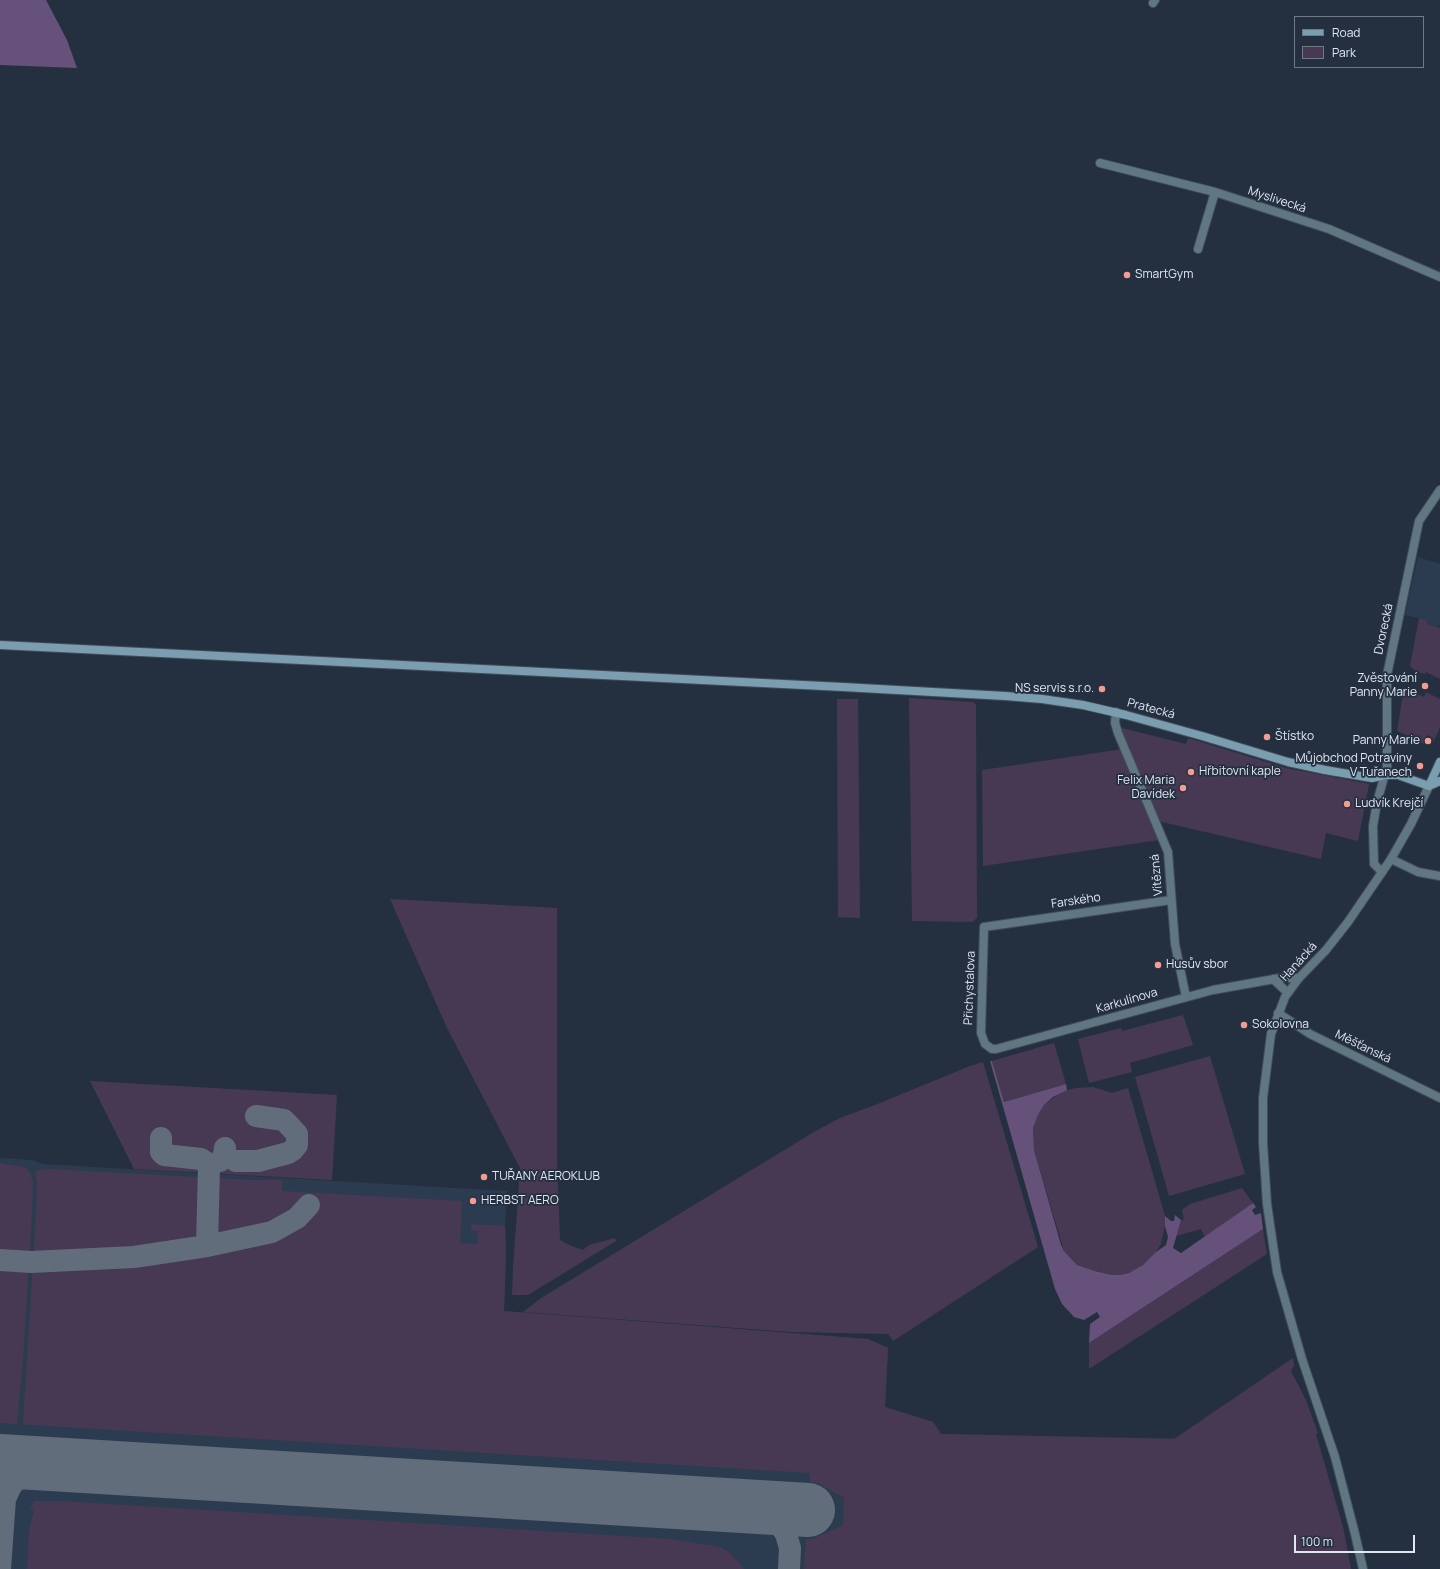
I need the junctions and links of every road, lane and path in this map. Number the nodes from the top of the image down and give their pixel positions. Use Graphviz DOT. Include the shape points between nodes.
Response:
graph roads {
  1 [pos="1100,163"];
  2 [pos="1215,192"];
  3 [pos="1198,249"];
  4 [pos="1440,278"];
  5 [pos="1440,490"];
  6 [pos="0,645"];
  7 [pos="1116,712"];
  8 [pos="1440,762"];
  9 [pos="1386,775"];
  10 [pos="1440,781"];
  11 [pos="1429,786"];
  12 [pos="1391,860"];
  13 [pos="1382,872"];
  14 [pos="1440,876"];
  15 [pos="1171,900"];
  16 [pos="984,927"];
  17 [pos="1299,978"];
  18 [pos="1273,979"];
  19 [pos="1288,992"];
  20 [pos="1186,997"];
  21 [pos="1278,1014"];
  22 [pos="989,1047"];
  23 [pos="1440,1098"];
  24 [pos="1363,1569"];
  1 -- 2 [label="street, Myslivecká"];
  2 -- 3 [label="street"];
  2 -- 4 [label="street, Myslivecká" via="1329,229"];
  5 -- 9 [label="street, Dvorecká" via="1419,520 1387,675"];
  6 -- 7 [label="main road, Pratecká" via="983,694 1042,699"];
  7 -- 9 [label="main road, Pratecká" via="1288,762 1368,778"];
  7 -- 15 [label="street, Vítězná" via="1118,733 1168,852"];
  8 -- 11 [label="main road, Hanácká"];
  9 -- 11 [label="main road, Pratecká" via="1398,775"];
  9 -- 13 [label="street, Dvorecká" via="1377,802 1373,826 1374,864"];
  10 -- 11 [label="main road"];
  11 -- 12 [label="street, Hanácká"];
  12 -- 13 [label="street, Hanácká"];
  12 -- 14 [label="street" via="1418,872"];
  13 -- 17 [label="street, Hanácká" via="1342,932"];
  15 -- 16 [label="street, Farského"];
  15 -- 20 [label="street, Vítězná" via="1175,944"];
  16 -- 22 [label="street, Přichystalova" via="981,1033"];
  17 -- 18 [label="street, Karkulínova"];
  17 -- 19 [label="street, Hanácká"];
  18 -- 19 [label="street"];
  18 -- 20 [label="street, Karkulínova" via="1227,986"];
  19 -- 21 [label="street, Hanácká"];
  20 -- 22 [label="street, Karkulínova" via="996,1050"];
  21 -- 23 [label="street, Měšťanská" via="1310,1034"];
  21 -- 24 [label="street, Hanácká" via="1271,1034 1263,1098 1263,1144 1272,1246 1285,1301 1335,1457"];
}
